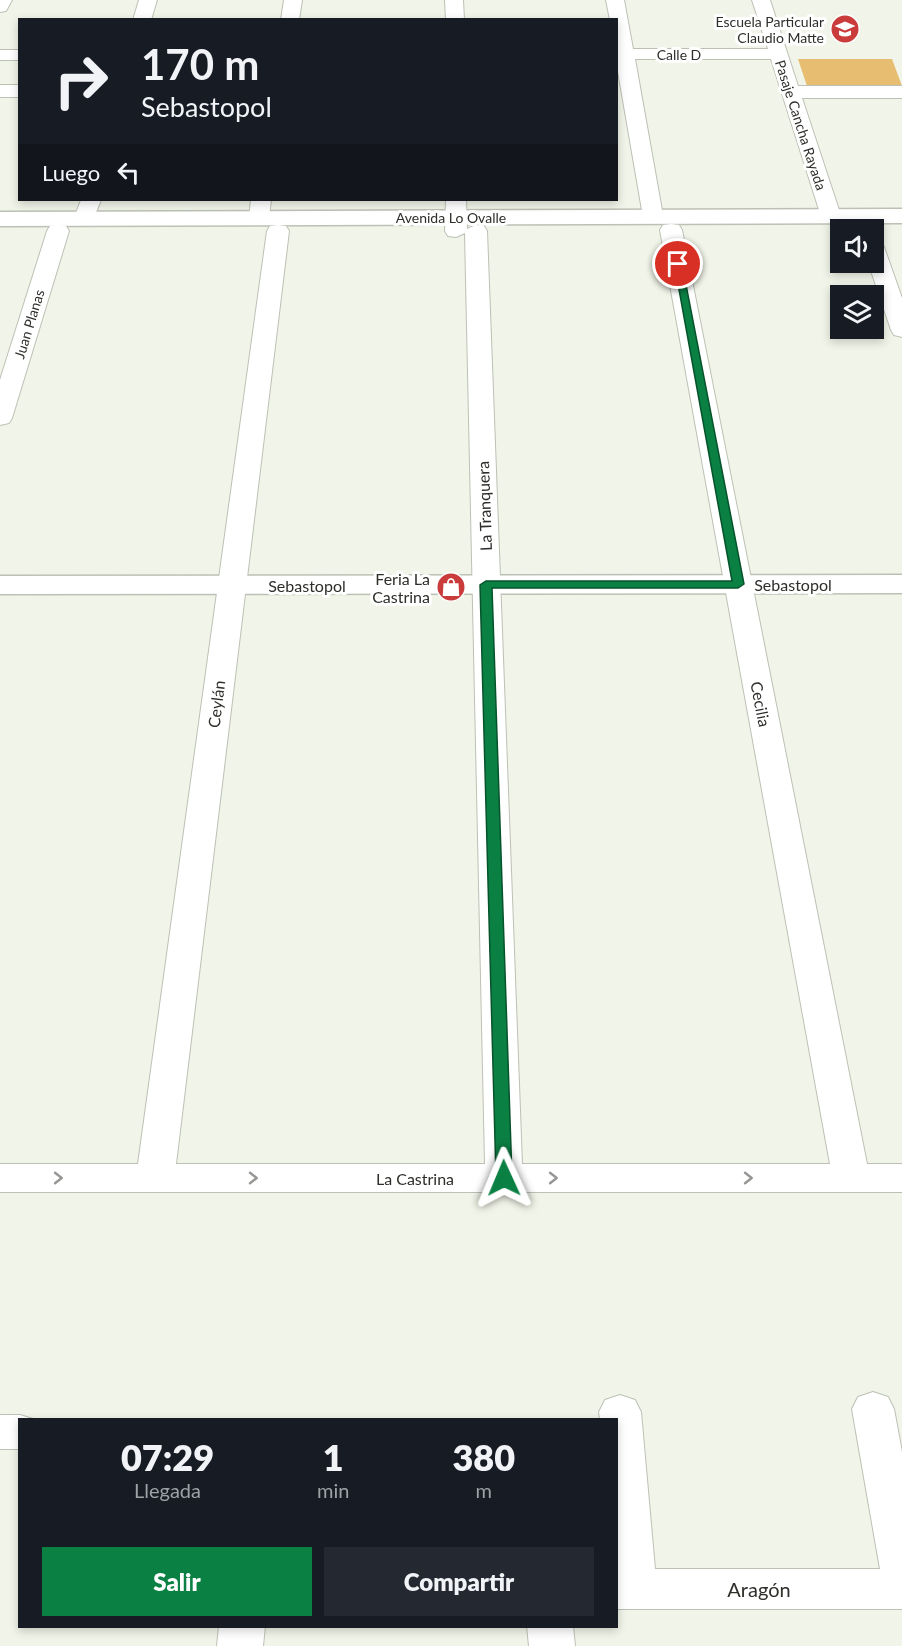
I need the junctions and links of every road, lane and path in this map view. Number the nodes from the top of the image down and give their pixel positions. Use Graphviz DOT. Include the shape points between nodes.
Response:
graph roads {
  1 [pos="3,0"];
  2 [pos="148,0"];
  3 [pos="293,0"];
  4 [pos="454,0"];
  5 [pos="615,0"];
  6 [pos="761,0"];
  7 [pos="0,7"];
  8 [pos="143,18"];
  9 [pos="290,18"];
  10 [pos="455,18"];
  11 [pos="617,18"];
  12 [pos="618,32"];
  13 [pos="620,54"];
  14 [pos="778,54"];
  15 [pos="0,55"];
  16 [pos="18,55"];
  17 [pos="0,91"];
  18 [pos="18,91"];
  19 [pos="790,92"];
  20 [pos="902,92"];
  21 [pos="88,209"];
  22 [pos="266,216"];
  23 [pos="902,216"];
  24 [pos="0,219"];
  25 [pos="461,219"];
  26 [pos="834,219"];
  27 [pos="873,219"];
  28 [pos="662,223"];
  29 [pos="830,223"];
  30 [pos="884,230"];
  31 [pos="902,230"];
  32 [pos="0,231"];
  33 [pos="58,231"];
  34 [pos="882,273"];
  35 [pos="902,330"];
  36 [pos="0,418"];
  37 [pos="738,584"];
  38 [pos="902,584"];
  39 [pos="0,585"];
  40 [pos="231,585"];
  41 [pos="486,585"];
  42 [pos="0,1178"];
  43 [pos="156,1178"];
  44 [pos="504,1178"];
  45 [pos="850,1178"];
  46 [pos="902,1178"];
  47 [pos="873,1409"];
  48 [pos="620,1412"];
  49 [pos="0,1432"];
  50 [pos="18,1432"];
  51 [pos="902,1568"];
  52 [pos="625,1589"];
  53 [pos="902,1589"];
  54 [pos="242,1628"];
  55 [pos="550,1628"];
  56 [pos="240,1646"];
  57 [pos="552,1646"];
  1 -- 7 [label="street"];
  2 -- 8 [label="street"];
  3 -- 9 [label="street"];
  4 -- 10 [label="street"];
  5 -- 11 [label="street, Cecilia"];
  6 -- 14 [label="street, Pasaje Cancha Rayada"];
  12 -- 13 [label="street, Cecilia"];
  13 -- 14 [label="street, Calle D"];
  13 -- 28 [label="street, Cecilia"];
  14 -- 19 [label="street, Pasaje Cancha Rayada"];
  15 -- 16 [label="street"];
  17 -- 18 [label="street"];
  19 -- 20 [label="street"];
  19 -- 26 [label="street, Pasaje Cancha Rayada"];
  21 -- 22 [label="main road, Avenida Lo Ovalle"];
  21 -- 24 [label="main road, Avenida Lo Ovalle"];
  22 -- 25 [label="main road, Avenida Lo Ovalle"];
  22 -- 33 [label="main road, Avenida Lo Ovalle"];
  22 -- 40 [label="street, Ceylán"];
  23 -- 27 [label="main road, Avenida Lo Ovalle"];
  25 -- 28 [label="main road, Avenida Lo Ovalle"];
  25 -- 41 [label="street, La Tranquera"];
  28 -- 29 [label="main road, Avenida Lo Ovalle"];
  28 -- 37 [label="street, Cecilia"];
  30 -- 31 [label="main road"];
  32 -- 33 [label="main road, Avenida Lo Ovalle"];
  33 -- 36 [label="street, Juan Planas"];
  34 -- 35 [label="street"];
  37 -- 38 [label="main road, Sebastopol"];
  37 -- 41 [label="main road, Sebastopol"];
  37 -- 45 [label="street, Cecilia"];
  39 -- 40 [label="main road, Sebastopol"];
  40 -- 41 [label="main road, Sebastopol"];
  40 -- 43 [label="street, Ceylán"];
  41 -- 44 [label="street, La Tranquera"];
  42 -- 43 [label="street, La Castrina, one-way"];
  43 -- 44 [label="street, La Castrina, one-way"];
  44 -- 45 [label="street, La Castrina, one-way"];
  45 -- 46 [label="street, La Castrina"];
  47 -- 51 [label="street"];
  48 -- 52 [label="street"];
  49 -- 50 [label="street"];
  52 -- 53 [label="street, Aragón"];
  54 -- 56 [label="street"];
  55 -- 57 [label="street"];
}
